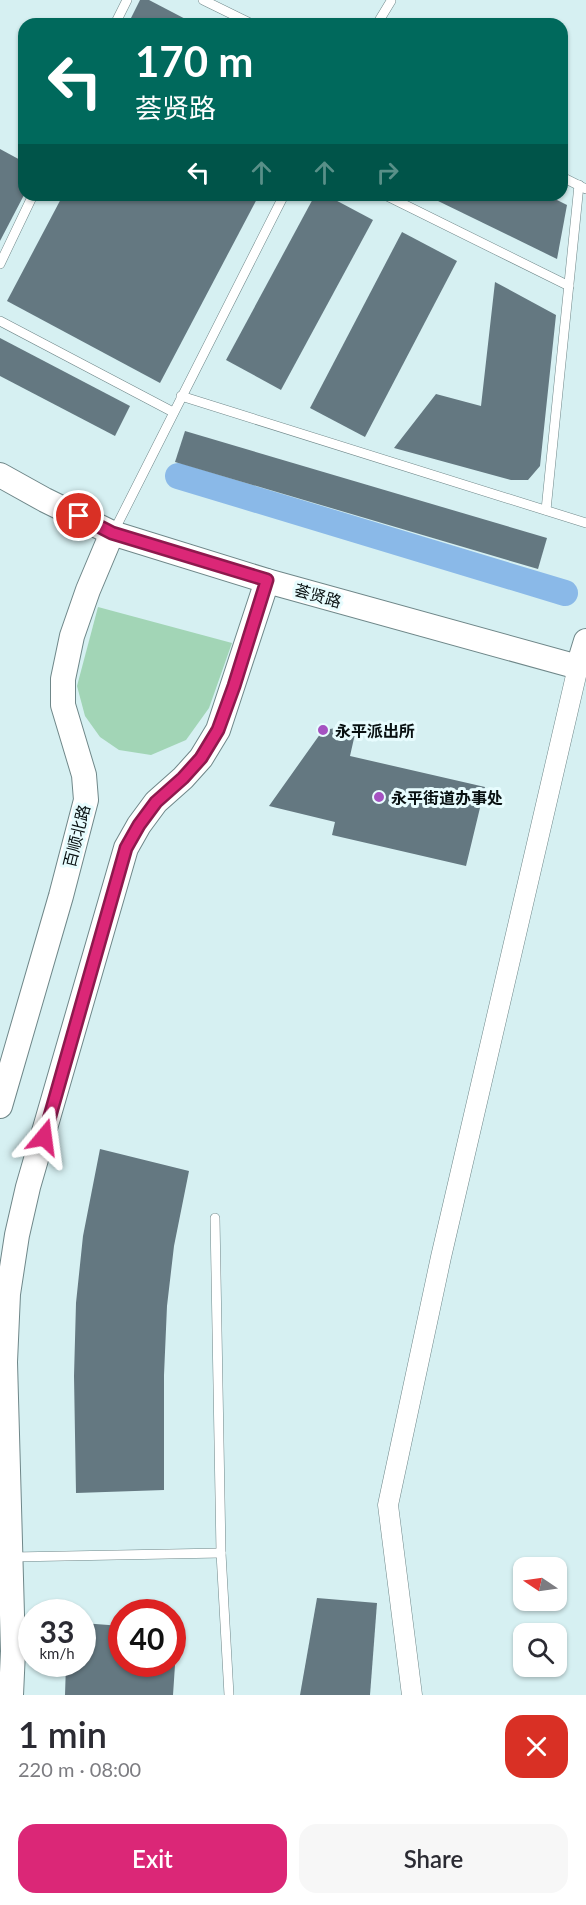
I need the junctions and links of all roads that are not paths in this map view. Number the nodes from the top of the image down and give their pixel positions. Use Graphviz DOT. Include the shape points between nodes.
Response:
graph roads {
  1 [pos="127,0"];
  2 [pos="203,0"];
  3 [pos="391,2"];
  4 [pos="118,18"];
  5 [pos="240,18"];
  6 [pos="381,18"];
  7 [pos="568,180"];
  8 [pos="583,187"];
  9 [pos="30,201"];
  10 [pos="281,201"];
  11 [pos="397,201"];
  12 [pos="0,264"];
  13 [pos="569,286"];
  14 [pos="0,321"];
  15 [pos="181,396"];
  16 [pos="173,412"];
  17 [pos="0,475"];
  18 [pos="546,510"];
  19 [pos="586,523"];
  20 [pos="112,533"];
  21 [pos="267,580"];
  22 [pos="586,641"];
  23 [pos="582,672"];
  24 [pos="0,1106"];
  25 [pos="215,1218"];
  26 [pos="4,1287"];
  27 [pos="220,1553"];
  28 [pos="10,1557"];
  29 [pos="11,1695"];
  30 [pos="229,1695"];
  31 [pos="412,1695"];
  1 -- 4 [label="lane"];
  2 -- 5 [label="lane"];
  3 -- 6 [label="lane"];
  7 -- 8 [label="lane"];
  8 -- 13 [label="lane"];
  9 -- 12 [label="lane"];
  10 -- 15 [label="lane"];
  11 -- 13 [label="lane"];
  13 -- 18 [label="lane"];
  14 -- 16 [label="lane"];
  15 -- 16 [label="lane"];
  15 -- 18 [label="lane"];
  16 -- 20 [label="lane"];
  17 -- 20 [label="street, 荟贤路"];
  18 -- 19 [label="lane"];
  20 -- 21 [label="street, 荟贤路"];
  20 -- 24 [label="street, 百顺北路" via="72,636 63,679 63,705 84,775 86,800"];
  21 -- 23 [label="street, 荟贤路"];
  21 -- 26 [label="street" via="218,730 201,758 156,802 126,848 28,1187"];
  22 -- 23 [label="street"];
  23 -- 31 [label="street" via="441,1257 388,1505"];
  25 -- 27 [label="lane"];
  26 -- 28 [label="street"];
  27 -- 28 [label="lane"];
  27 -- 30 [label="lane"];
  28 -- 29 [label="street"];
}
